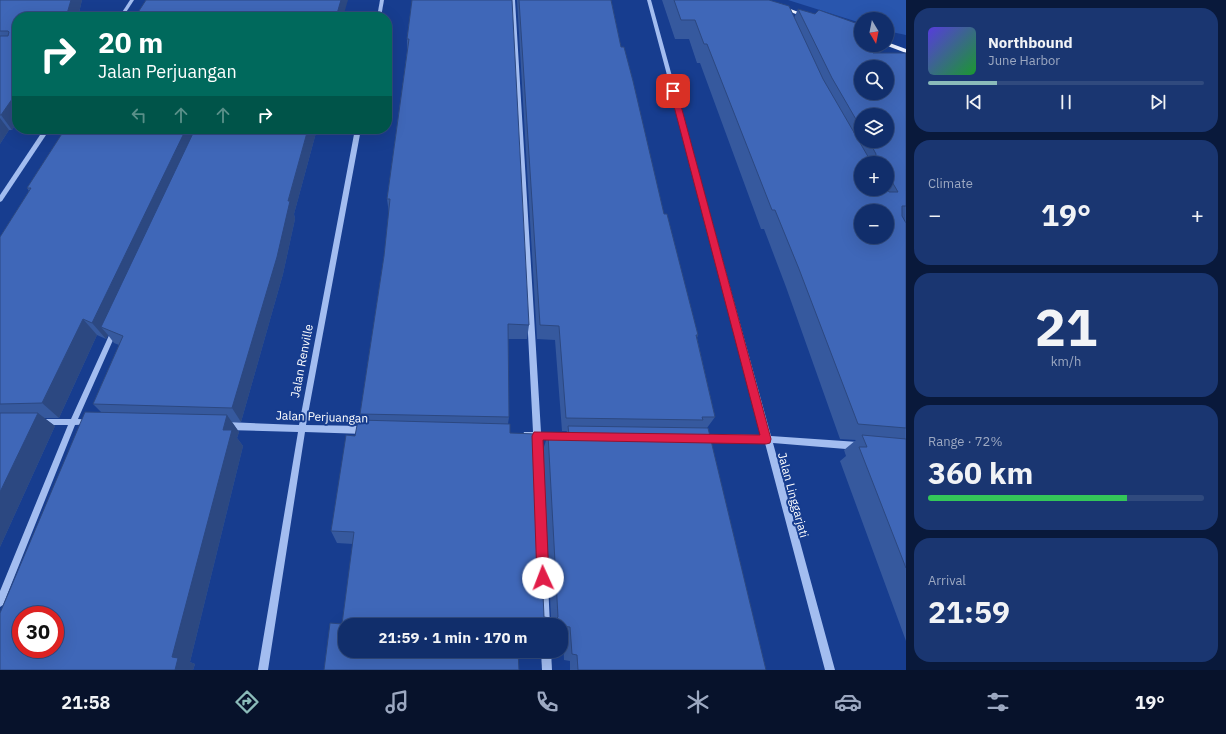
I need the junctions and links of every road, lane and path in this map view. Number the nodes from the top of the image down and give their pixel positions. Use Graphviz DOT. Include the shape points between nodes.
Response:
graph roads {
  1 [pos="132,0"];
  2 [pos="382,0"];
  3 [pos="513,0"];
  4 [pos="649,0"];
  5 [pos="760,0"];
  6 [pos="775,5"];
  7 [pos="125,12"];
  8 [pos="380,12"];
  9 [pos="778,12"];
  10 [pos="818,20"];
  11 [pos="894,47"];
  12 [pos="906,51"];
  13 [pos="45,134"];
  14 [pos="357,134"];
  15 [pos="0,200"];
  16 [pos="118,322"];
  17 [pos="29,422"];
  18 [pos="73,422"];
  19 [pos="97,422"];
  20 [pos="215,426"];
  21 [pos="302,428"];
  22 [pos="372,430"];
  23 [pos="522,435"];
  24 [pos="537,436"];
  25 [pos="561,436"];
  26 [pos="695,438"];
  27 [pos="766,439"];
  28 [pos="867,446"];
  29 [pos="0,602"];
  30 [pos="545,618"];
  31 [pos="546,658"];
  32 [pos="264,670"];
  33 [pos="547,670"];
  34 [pos="830,670"];
  1 -- 7 [label="street"];
  2 -- 8 [label="street"];
  3 -- 24 [label="street"];
  4 -- 27 [label="street, Jalan Linggarjati"];
  5 -- 6 [label="main road"];
  6 -- 9 [label="street"];
  6 -- 10 [label="main road"];
  11 -- 12 [label="main road"];
  13 -- 15 [label="street"];
  14 -- 21 [label="street, Jalan Renville"];
  16 -- 18 [label="street"];
  17 -- 18 [label="street"];
  18 -- 19 [label="street"];
  18 -- 29 [label="street"];
  20 -- 21 [label="street, Jalan Perjuangan"];
  21 -- 22 [label="street, Jalan Perjuangan"];
  21 -- 32 [label="street, Jalan Renville"];
  23 -- 24 [label="street"];
  24 -- 25 [label="street"];
  24 -- 30 [label="street"];
  26 -- 27 [label="street"];
  27 -- 28 [label="street"];
  27 -- 34 [label="street, Jalan Linggarjati"];
  31 -- 33 [label="street"];
}
